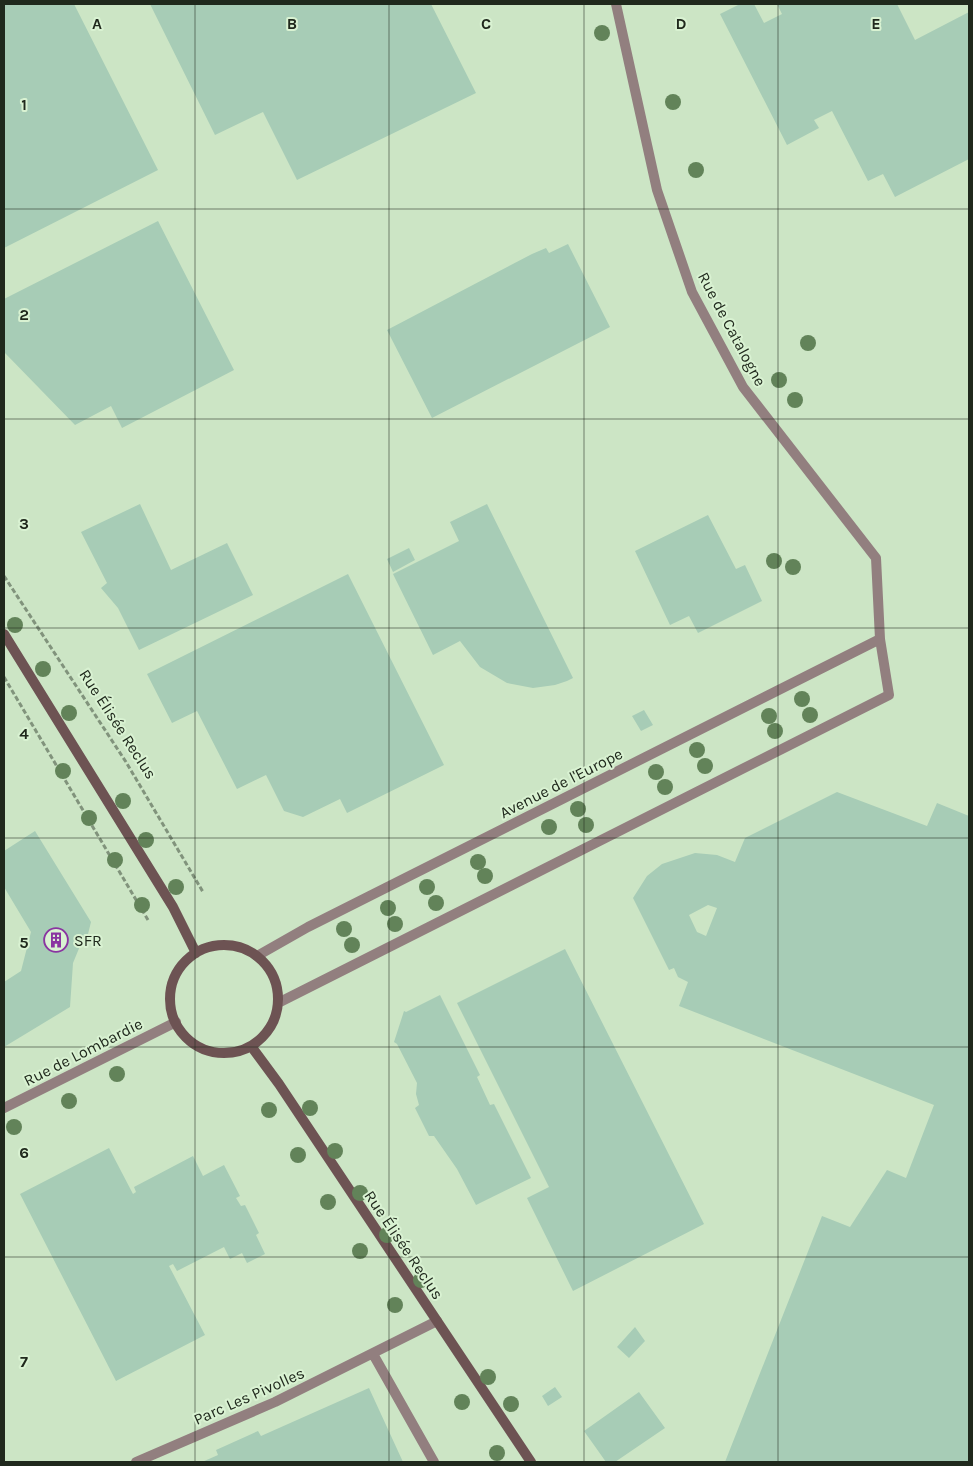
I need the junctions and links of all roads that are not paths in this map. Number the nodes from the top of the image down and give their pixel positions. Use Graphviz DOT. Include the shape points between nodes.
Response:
graph roads {
  1 [pos="616,4"];
  2 [pos="4,634"];
  3 [pos="880,639"];
  4 [pos="196,953"];
  5 [pos="257,956"];
  6 [pos="278,1003"];
  7 [pos="176,1022"];
  8 [pos="251,1046"];
  9 [pos="4,1108"];
  10 [pos="437,1322"];
  11 [pos="373,1354"];
  12 [pos="136,1462"];
  13 [pos="434,1462"];
  14 [pos="530,1462"];
  1 -- 3 [label="street, Rue de Catalogne" via="657,190 692,292 743,386 876,558"];
  2 -- 4 [label="street" via="173,907"];
  3 -- 5 [label="street, Avenue de l'Europe" via="308,927"];
  3 -- 6 [label="street, Rue de Catalogne" via="889,695"];
  4 -- 5 [label="street" via="227,945 243,948"];
  4 -- 7 [label="street" via="184,964 171,992 171,1008"];
  5 -- 6 [label="street" via="277,985"];
  6 -- 8 [label="street" via="274,1020 265,1035"];
  7 -- 8 [label="street" via="186,1037 200,1048 217,1053 235,1052"];
  7 -- 9 [label="street, Rue de Lombardie"];
  8 -- 10 [label="street, Rue Élisée Reclus"];
  10 -- 11 [label="street, Parc Les Pivolles"];
  10 -- 14 [label="street, Rue Élisée Reclus"];
  11 -- 12 [label="street, Parc Les Pivolles" via="275,1402"];
  11 -- 13 [label="street"];
}
